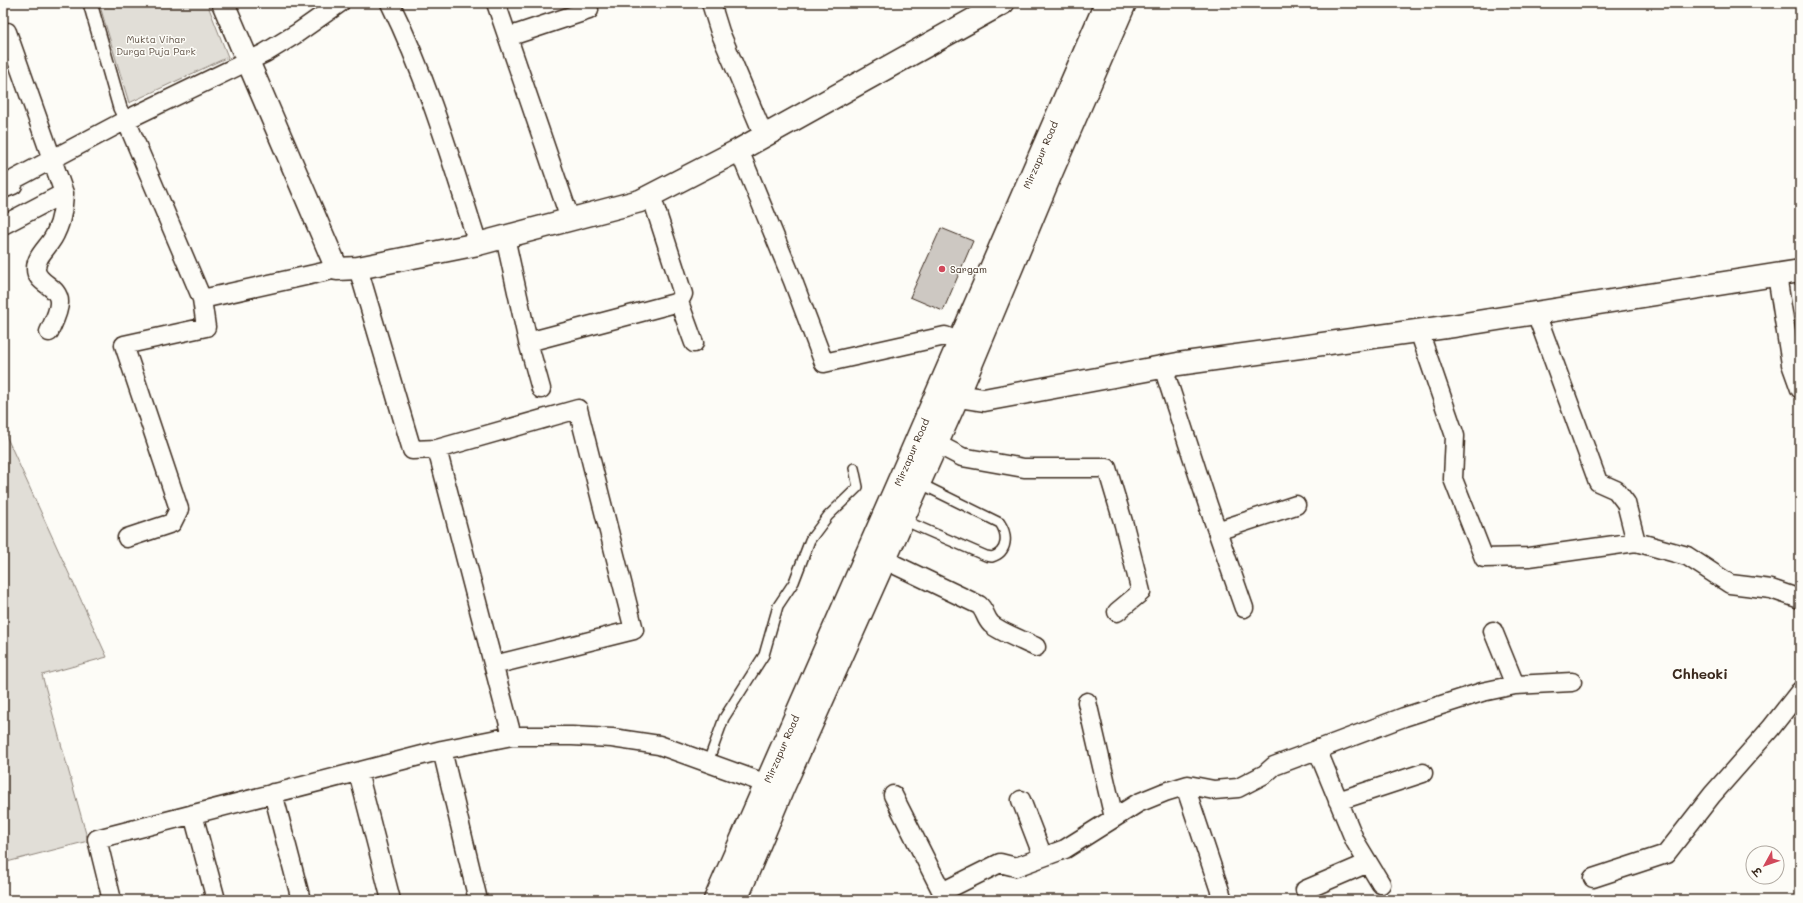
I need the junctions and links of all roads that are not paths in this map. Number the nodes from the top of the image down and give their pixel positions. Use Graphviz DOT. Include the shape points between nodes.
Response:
graph roads {
  1 [pos="90,3"];
  2 [pos="223,3"];
  3 [pos="340,3"];
  4 [pos="390,3"];
  5 [pos="496,3"];
  6 [pos="711,3"];
  7 [pos="1003,3"];
  8 [pos="1106,3"];
  9 [pos="1125,3"];
  10 [pos="589,10"];
  11 [pos="3,32"];
  12 [pos="508,37"];
  13 [pos="247,62"];
  14 [pos="126,120"];
  15 [pos="764,136"];
  16 [pos="738,150"];
  17 [pos="53,159"];
  18 [pos="3,189"];
  19 [pos="64,193"];
  20 [pos="651,195"];
  21 [pos="570,219"];
  22 [pos="3,226"];
  23 [pos="505,237"];
  24 [pos="478,244"];
  25 [pos="348,269"];
  26 [pos="1800,271"];
  27 [pos="1777,274"];
  28 [pos="202,299"];
  29 [pos="678,302"];
  30 [pos="1536,313"];
  31 [pos="1419,331"];
  32 [pos="49,332"];
  33 [pos="528,342"];
  34 [pos="694,343"];
  35 [pos="968,345"];
  36 [pos="1163,367"];
  37 [pos="541,389"];
  38 [pos="1800,389"];
  39 [pos="958,396"];
  40 [pos="937,444"];
  41 [pos="438,449"];
  42 [pos="854,468"];
  43 [pos="919,483"];
  44 [pos="1296,505"];
  45 [pos="903,520"];
  46 [pos="1217,531"];
  47 [pos="127,538"];
  48 [pos="1636,542"];
  49 [pos="885,560"];
  50 [pos="1800,599"];
  51 [pos="1244,608"];
  52 [pos="1117,612"];
  53 [pos="1493,631"];
  54 [pos="1036,647"];
  55 [pos="494,665"];
  56 [pos="1572,682"];
  57 [pos="1515,685"];
  58 [pos="1800,691"];
  59 [pos="1087,702"];
  60 [pos="512,736"];
  61 [pos="1317,749"];
  62 [pos="442,750"];
  63 [pos="708,762"];
  64 [pos="358,772"];
  65 [pos="1423,773"];
  66 [pos="774,786"];
  67 [pos="1185,786"];
  68 [pos="273,794"];
  69 [pos="893,795"];
  70 [pos="1022,800"];
  71 [pos="1338,801"];
  72 [pos="193,814"];
  73 [pos="1114,818"];
  74 [pos="1043,857"];
  75 [pos="1368,863"];
  76 [pos="1593,878"];
  77 [pos="1381,884"];
  78 [pos="1305,890"];
  79 [pos="944,896"];
  80 [pos="112,900"];
  81 [pos="216,900"];
  82 [pos="301,900"];
  83 [pos="391,900"];
  84 [pos="478,900"];
  85 [pos="715,900"];
  86 [pos="736,900"];
  87 [pos="1223,900"];
  1 -- 14 [label="street" via="120,108"];
  2 -- 13 [label="main road"];
  3 -- 13 [label="street" via="296,34"];
  4 -- 24 [label="street" via="432,101"];
  5 -- 12 [label="street"];
  6 -- 15 [label="street" via="720,32"];
  7 -- 15 [label="main road"];
  8 -- 35 [label="main road, Mirzapur Road"];
  9 -- 35 [label="main road, Mirzapur Road" via="1052,171"];
  10 -- 12 [label="street"];
  11 -- 17 [label="street" via="7,32"];
  12 -- 21 [label="street"];
  13 -- 14 [label="street"];
  13 -- 25 [label="main road"];
  14 -- 17 [label="street"];
  14 -- 28 [label="street"];
  15 -- 16 [label="main road"];
  16 -- 20 [label="main road"];
  16 -- 35 [label="street" via="824,363 944,336"];
  17 -- 18 [label="street" via="15,179 13,185"];
  17 -- 19 [label="street"];
  19 -- 22 [label="street"];
  19 -- 32 [label="street" via="57,232 36,264 39,277 58,296 58,308"];
  20 -- 21 [label="main road" via="640,201"];
  20 -- 29 [label="street" via="683,294"];
  21 -- 23 [label="main road"];
  23 -- 24 [label="main road"];
  23 -- 33 [label="street"];
  24 -- 25 [label="main road"];
  25 -- 28 [label="street"];
  25 -- 41 [label="street" via="412,450"];
  26 -- 27 [label="main road"];
  27 -- 30 [label="main road"];
  27 -- 38 [label="street" via="1791,364"];
  28 -- 47 [label="street" via="206,327 124,345 179,509 172,523"];
  29 -- 33 [label="street"];
  29 -- 34 [label="street"];
  30 -- 31 [label="main road"];
  30 -- 48 [label="street" via="1598,482 1616,490 1626,503"];
  31 -- 36 [label="main road"];
  31 -- 48 [label="street" via="1454,436 1453,479 1484,558 1529,557"];
  33 -- 37 [label="street"];
  35 -- 39 [label="main road, Mirzapur Road"];
  35 -- 66 [label="main road, Mirzapur Road" via="830,640"];
  36 -- 39 [label="main road" via="984,400"];
  36 -- 46 [label="street"];
  39 -- 40 [label="main road, Mirzapur Road"];
  40 -- 43 [label="main road, Mirzapur Road"];
  40 -- 52 [label="street" via="962,457 1024,468 1107,468 1141,592"];
  41 -- 55 [label="street"];
  41 -- 55 [label="street" via="578,409 634,630"];
  42 -- 63 [label="lane" via="858,487 828,516 810,540 794,582 778,606 764,655 724,718"];
  43 -- 45 [label="main road, Mirzapur Road"];
  43 -- 45 [label="lane" via="1000,522 1006,533 1002,552 997,556 986,556"];
  44 -- 46 [label="street"];
  45 -- 49 [label="main road, Mirzapur Road"];
  46 -- 51 [label="street"];
  48 -- 50 [label="street" via="1687,556 1730,584 1771,589"];
  49 -- 54 [label="street" via="979,605 991,624"];
  49 -- 66 [label="main road, Mirzapur Road"];
  53 -- 57 [label="street"];
  55 -- 60 [label="street"];
  56 -- 57 [label="street"];
  57 -- 61 [label="street" via="1482,692 1404,717"];
  58 -- 76 [label="street" via="1666,854"];
  59 -- 73 [label="street"];
  60 -- 62 [label="street"];
  60 -- 63 [label="street" via="612,738 659,745"];
  61 -- 67 [label="street" via="1274,766 1266,774 1238,788 1214,790"];
  61 -- 71 [label="street"];
  62 -- 64 [label="street"];
  62 -- 84 [label="street"];
  63 -- 66 [label="street"];
  64 -- 68 [label="street"];
  64 -- 83 [label="street"];
  65 -- 71 [label="street"];
  66 -- 85 [label="main road, Mirzapur Road"];
  66 -- 86 [label="main road, Mirzapur Road"];
  67 -- 73 [label="street" via="1138,803"];
  67 -- 87 [label="street"];
  68 -- 72 [label="street"];
  68 -- 82 [label="street"];
  69 -- 79 [label="street"];
  70 -- 74 [label="street"];
  71 -- 75 [label="street" via="1355,842"];
  72 -- 80 [label="street" via="97,838"];
  72 -- 81 [label="street"];
  73 -- 74 [label="street" via="1065,849"];
  74 -- 79 [label="street" via="1016,867 1000,863"];
  75 -- 77 [label="street"];
  75 -- 78 [label="street"];
}
